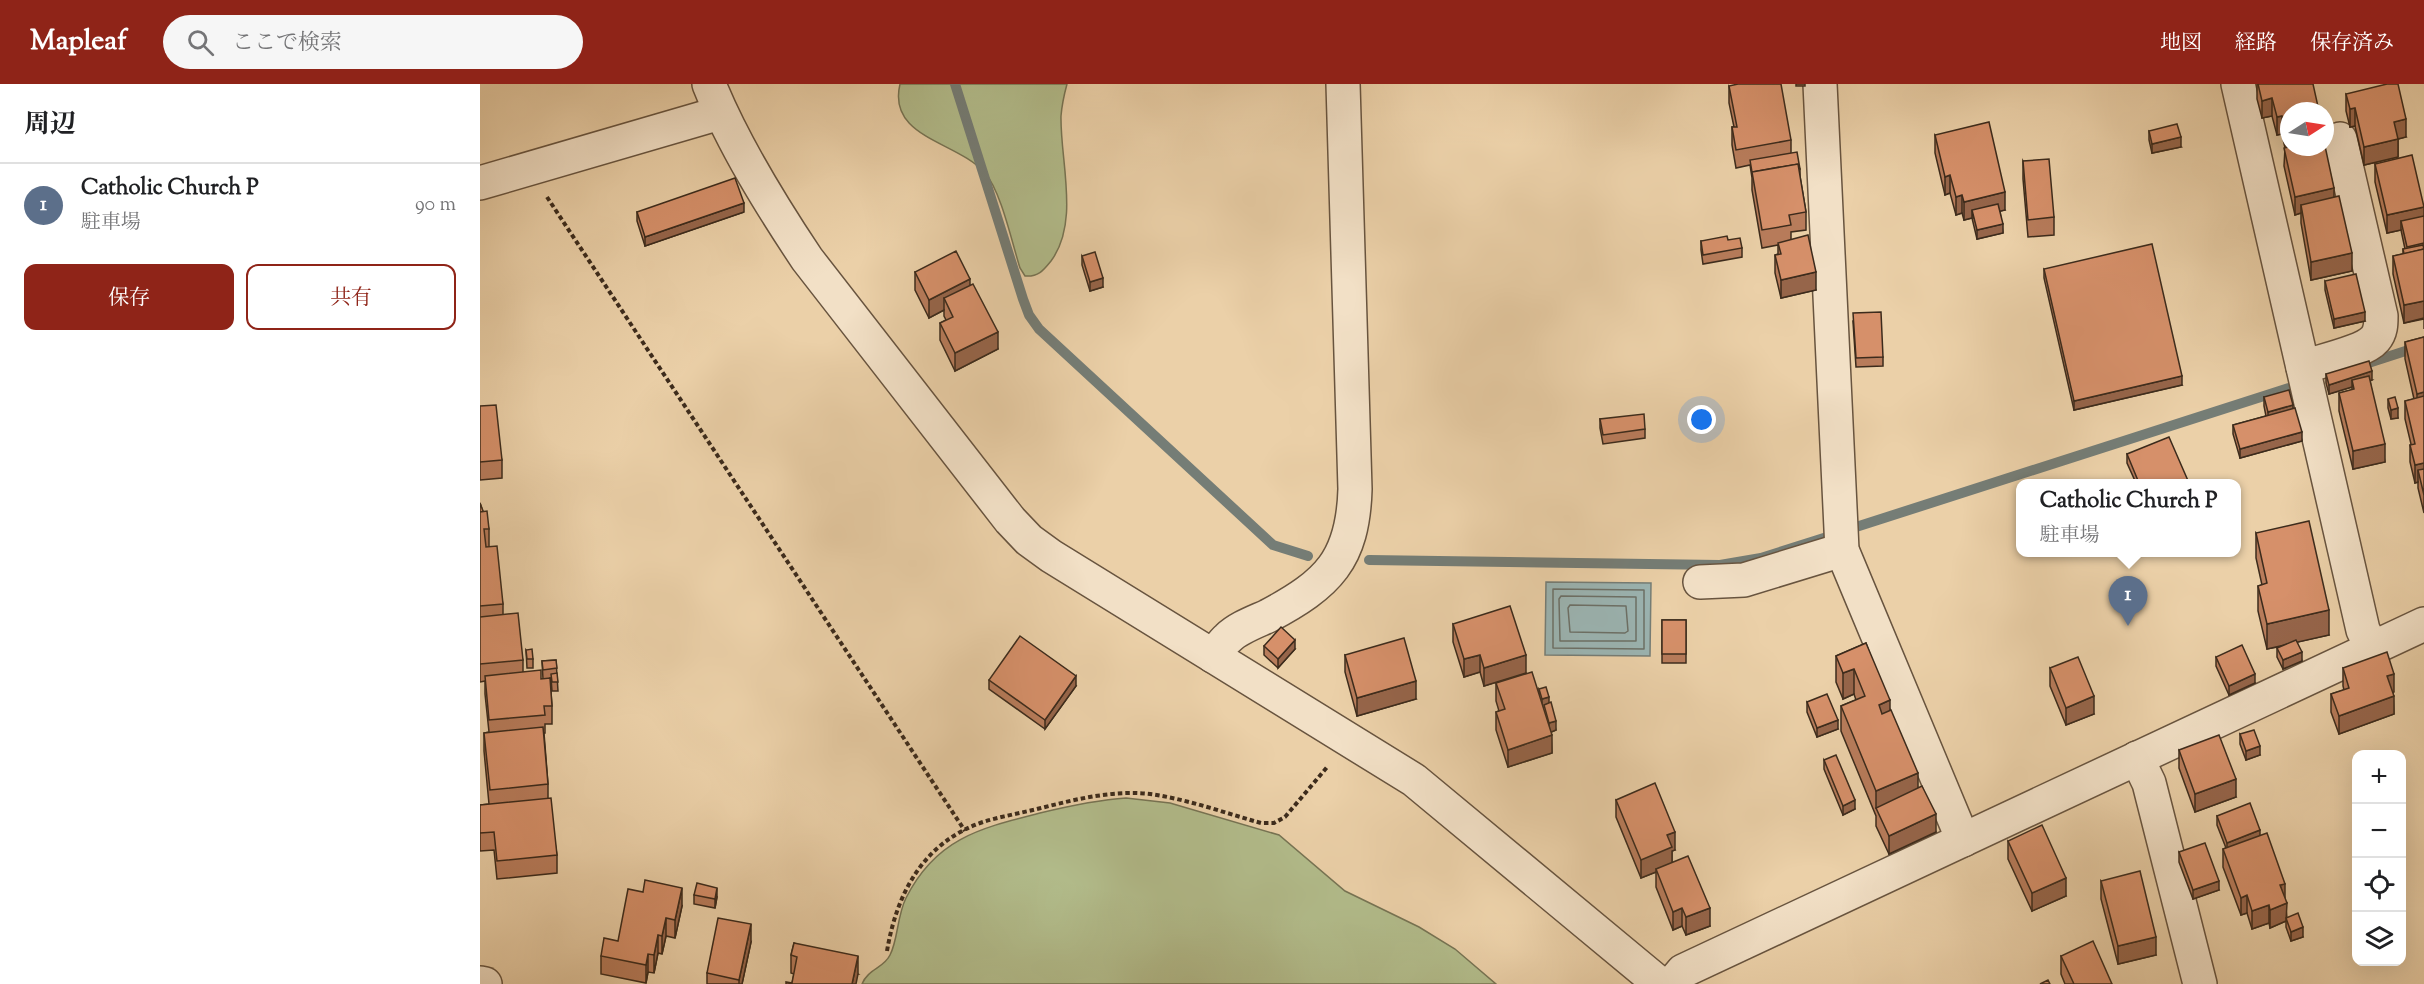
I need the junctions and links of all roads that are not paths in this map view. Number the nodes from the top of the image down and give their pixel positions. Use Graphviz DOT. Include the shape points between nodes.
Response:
graph roads {
  1 [pos="1343,84"];
  2 [pos="1820,84"];
  3 [pos="2238,84"];
  4 [pos="714,99"];
  5 [pos="2340,140"];
  6 [pos="480,183"];
  7 [pos="2303,367"];
  8 [pos="1842,550"];
  9 [pos="1700,582"];
  10 [pos="2424,624"];
  11 [pos="2372,648"];
  12 [pos="1213,656"];
  13 [pos="2137,758"];
  14 [pos="1964,840"];
  15 [pos="480,983"];
  16 [pos="485,984"];
  17 [pos="1660,984"];
  18 [pos="1672,984"];
  19 [pos="2200,984"];
  1 -- 12 [label="street" via="1354,517 1347,543 1334,567 1316,587 1228,637"];
  2 -- 8 [label="street"];
  3 -- 7 [label="street"];
  4 -- 6 [label="street" via="529,169"];
  4 -- 12 [label="street" via="786,229 828,289 1010,520 1051,556"];
  5 -- 7 [label="street" via="2381,327 2366,346"];
  7 -- 11 [label="street" via="2363,630"];
  8 -- 9 [label="street" via="1744,580"];
  8 -- 14 [label="street"];
  10 -- 11 [label="street"];
  11 -- 13 [label="street"];
  12 -- 17 [label="street" via="1407,775"];
  13 -- 14 [label="street"];
  13 -- 19 [label="street" via="2149,783"];
  14 -- 18 [label="street" via="1683,971"];
  15 -- 16 [label="street"];
}
